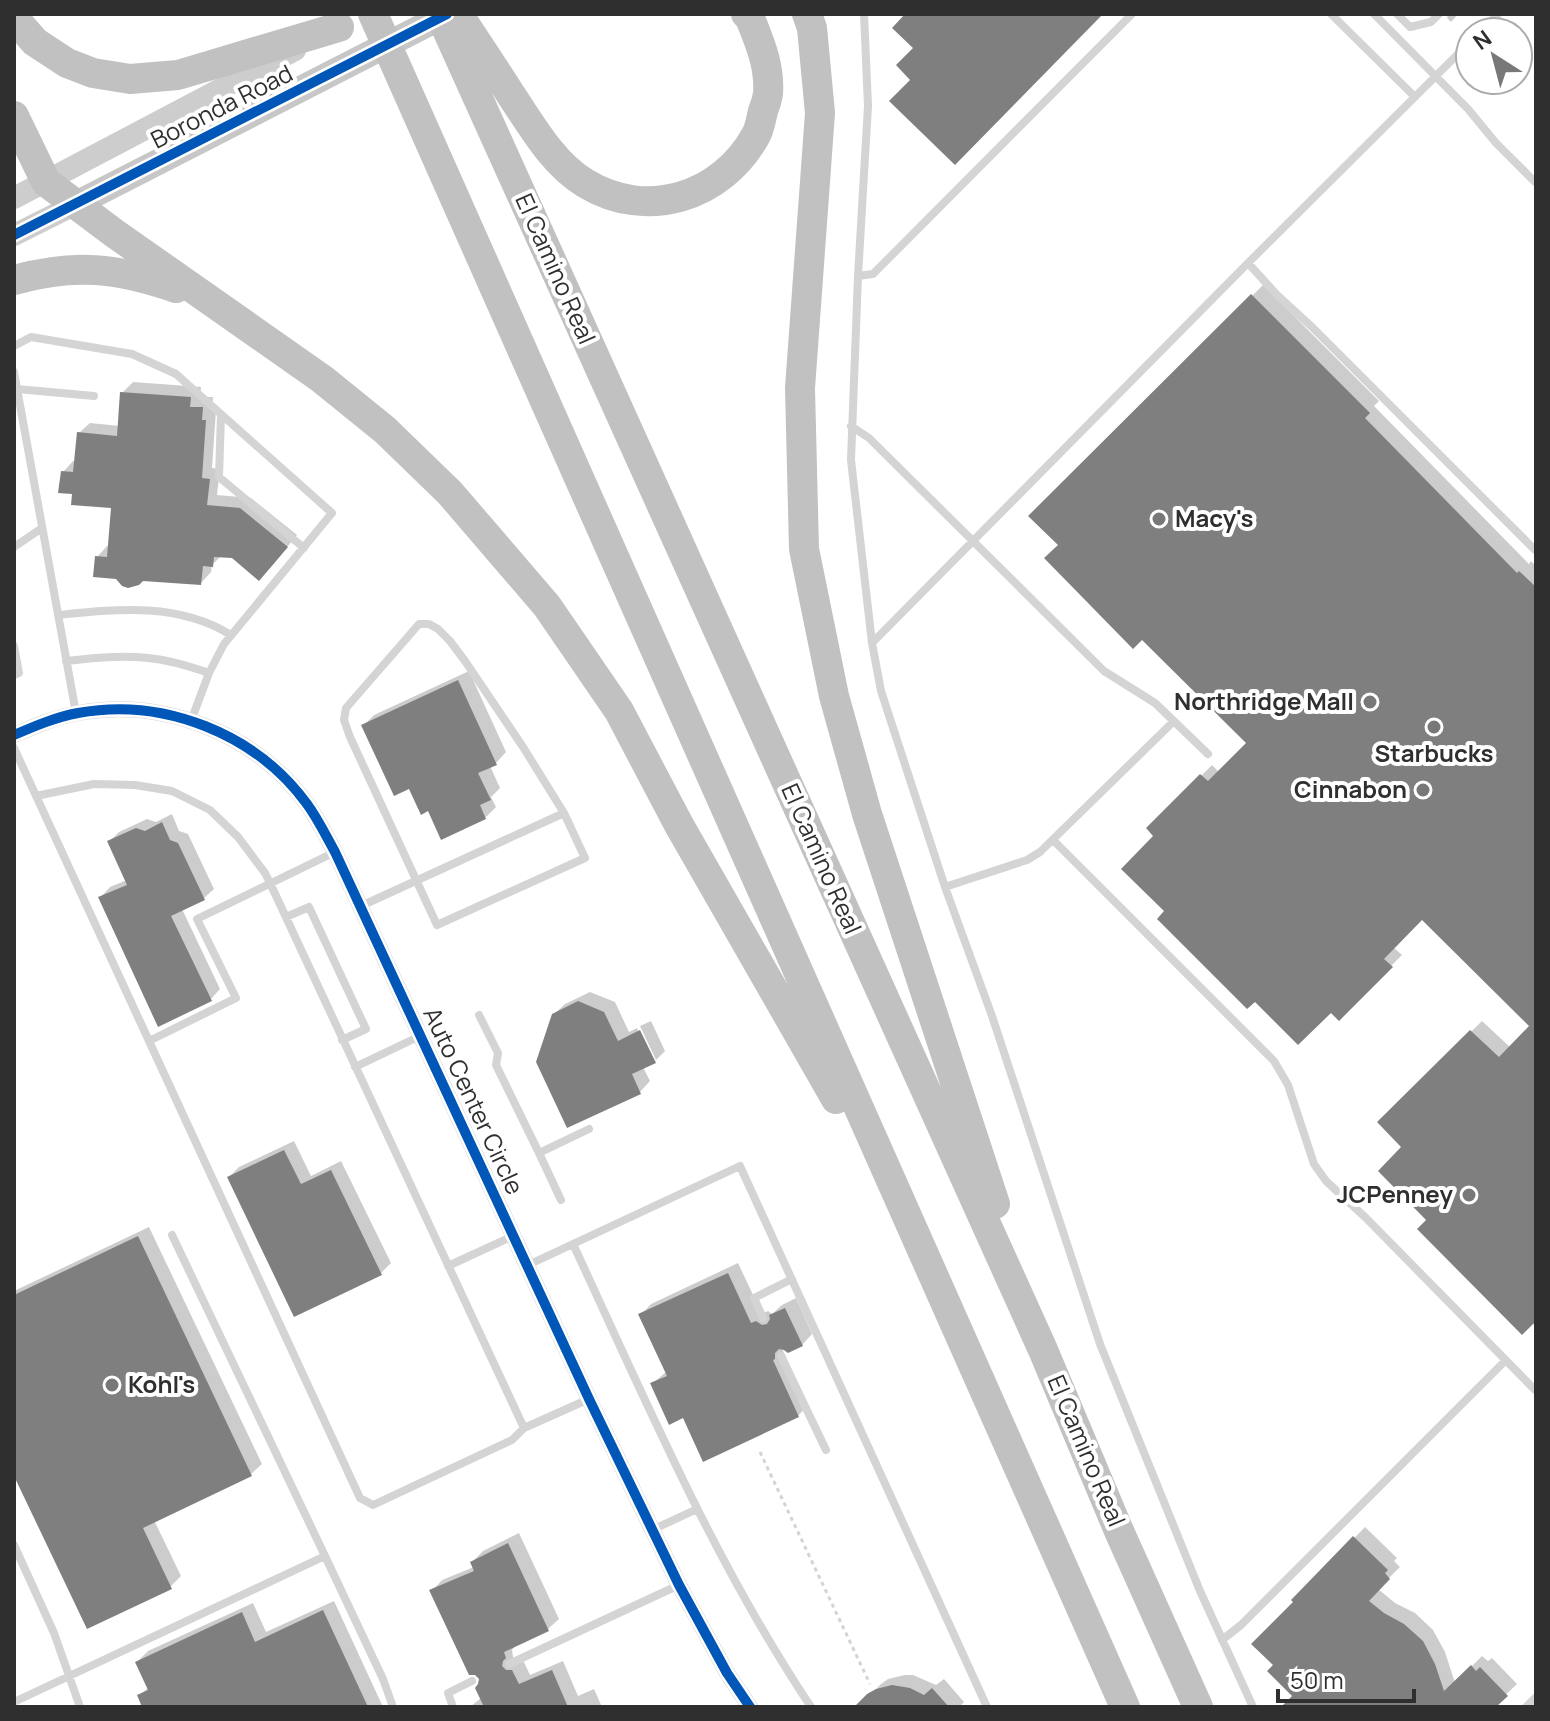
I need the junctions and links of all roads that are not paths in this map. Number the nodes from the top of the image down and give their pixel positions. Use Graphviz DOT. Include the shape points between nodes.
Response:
graph roads {
  1 [pos="373,14"];
  2 [pos="440,14"];
  3 [pos="447,14"];
  4 [pos="458,14"];
  5 [pos="746,14"];
  6 [pos="807,14"];
  7 [pos="864,14"];
  8 [pos="1132,14"];
  9 [pos="1331,14"];
  10 [pos="1374,14"];
  11 [pos="1397,14"];
  12 [pos="1439,14"];
  13 [pos="14,18"];
  14 [pos="356,18"];
  15 [pos="1454,58"];
  16 [pos="1436,76"];
  17 [pos="403,83"];
  18 [pos="1415,97"];
  19 [pos="14,116"];
  20 [pos="46,182"];
  21 [pos="1536,183"];
  22 [pos="14,198"];
  23 [pos="76,204"];
  24 [pos="14,235"];
  25 [pos="1248,263"];
  26 [pos="858,276"];
  27 [pos="14,280"];
  28 [pos="210,299"];
  29 [pos="14,346"];
  30 [pos="14,372"];
  31 [pos="17,389"];
  32 [pos="94,396"];
  33 [pos="221,415"];
  34 [pos="851,426"];
  35 [pos="42,528"];
  36 [pos="974,540"];
  37 [pos="14,547"];
  38 [pos="304,548"];
  39 [pos="1536,551"];
  40 [pos="58,615"];
  41 [pos="231,635"];
  42 [pos="872,643"];
  43 [pos="14,646"];
  44 [pos="66,661"];
  45 [pos="209,673"];
  46 [pos="14,675"];
  47 [pos="76,713"];
  48 [pos="191,721"];
  49 [pos="1174,721"];
  50 [pos="14,735"];
  51 [pos="14,748"];
  52 [pos="1208,754"];
  53 [pos="36,796"];
  54 [pos="564,813"];
  55 [pos="1053,840"];
  56 [pos="335,852"];
  57 [pos="417,880"];
  58 [pos="270,883"];
  59 [pos="945,887"];
  60 [pos="360,907"];
  61 [pos="286,917"];
  62 [pos="479,1015"];
  63 [pos="420,1036"];
  64 [pos="342,1040"];
  65 [pos="149,1041"];
  66 [pos="355,1067"];
  67 [pos="589,1129"];
  68 [pos="539,1153"];
  69 [pos="561,1200"];
  70 [pos="172,1235"];
  71 [pos="513,1236"];
  72 [pos="917,1240"];
  73 [pos="573,1244"];
  74 [pos="528,1265"];
  75 [pos="448,1266"];
  76 [pos="792,1279"];
  77 [pos="763,1318"];
  78 [pos="1043,1350"];
  79 [pos="781,1356"];
  80 [pos="1505,1361"];
  81 [pos="1536,1391"];
  82 [pos="589,1399"];
  83 [pos="524,1428"];
  84 [pos="826,1450"];
  85 [pos="697,1509"];
  86 [pos="652,1530"];
  87 [pos="14,1545"];
  88 [pos="325,1556"];
  89 [pos="679,1585"];
  90 [pos="1222,1640"];
  91 [pos="509,1664"];
  92 [pos="69,1676"];
  93 [pos="472,1681"];
  94 [pos="1536,1697"];
  95 [pos="14,1702"];
  96 [pos="80,1707"];
  97 [pos="393,1707"];
  98 [pos="453,1707"];
  99 [pos="750,1707"];
  100 [pos="811,1707"];
  101 [pos="987,1707"];
  102 [pos="1125,1707"];
  103 [pos="1198,1707"];
  104 [pos="1253,1707"];
  105 [pos="1526,1707"];
  1 -- 17 [label="highway"];
  2 -- 78 [label="highway, El Camino Real"];
  3 -- 23 [label="main road, Boronda Road"];
  4 -- 5 [label="highway" via="528,121 567,169 605,194 629,201 669,201 706,188 737,164 758,132 768,94 765,54"];
  6 -- 78 [label="highway" via="820,113 800,388 804,549 834,696 867,814"];
  7 -- 26 [label="lane" via="868,106"];
  8 -- 26 [label="lane" via="873,274"];
  9 -- 18 [label="lane"];
  10 -- 16 [label="lane"];
  11 -- 12 [label="lane" via="1410,27 1431,22"];
  13 -- 14 [label="highway" via="35,42 67,63 130,79 178,75"];
  14 -- 17 [label="highway"];
  14 -- 20 [label="main road, Boronda Road"];
  15 -- 16 [label="lane"];
  16 -- 18 [label="lane"];
  16 -- 21 [label="lane"];
  17 -- 72 [label="highway"];
  18 -- 25 [label="lane"];
  19 -- 20 [label="highway"];
  20 -- 22 [label="main road, Boronda Road"];
  20 -- 23 [label="highway"];
  23 -- 24 [label="main road, Boronda Road"];
  23 -- 28 [label="highway"];
  25 -- 36 [label="lane"];
  25 -- 39 [label="lane"];
  26 -- 34 [label="lane"];
  27 -- 28 [label="highway" via="80,268 118,271"];
  28 -- 72 [label="highway" via="385,430 450,493 547,606 619,711"];
  29 -- 33 [label="lane" via="31,337 132,354 176,374"];
  30 -- 31 [label="lane"];
  31 -- 32 [label="lane"];
  31 -- 35 [label="lane"];
  33 -- 38 [label="lane" via="219,477"];
  33 -- 38 [label="lane" via="332,513"];
  34 -- 36 [label="lane"];
  34 -- 42 [label="lane"];
  35 -- 37 [label="lane"];
  35 -- 40 [label="lane"];
  36 -- 42 [label="lane"];
  36 -- 49 [label="lane" via="1104,671"];
  38 -- 41 [label="lane"];
  40 -- 41 [label="lane" via="162,611"];
  40 -- 44 [label="lane"];
  41 -- 45 [label="lane"];
  42 -- 59 [label="lane" via="881,691"];
  43 -- 46 [label="lane" via="19,673"];
  44 -- 45 [label="lane" via="149,658"];
  44 -- 47 [label="lane"];
  45 -- 48 [label="lane"];
  47 -- 48 [label="street, Auto Center Circle" via="134,709"];
  47 -- 50 [label="street, Auto Center Circle"];
  48 -- 56 [label="street, Auto Center Circle" via="224,734 267,762 306,803"];
  49 -- 52 [label="lane"];
  49 -- 55 [label="lane"];
  51 -- 53 [label="lane"];
  53 -- 58 [label="lane" via="94,784 172,791 210,810 238,837"];
  53 -- 65 [label="lane"];
  54 -- 57 [label="lane"];
  54 -- 57 [label="lane" via="585,858 437,925"];
  54 -- 57 [label="lane" via="450,641 429,624 419,624 346,708 344,720"];
  55 -- 59 [label="lane" via="1027,860"];
  55 -- 80 [label="lane" via="1274,1061 1288,1085 1314,1164 1326,1181"];
  56 -- 58 [label="lane"];
  56 -- 60 [label="street, Auto Center Circle"];
  57 -- 60 [label="lane"];
  58 -- 61 [label="lane"];
  58 -- 65 [label="lane" via="197,919 236,998"];
  59 -- 90 [label="lane" via="1100,1344"];
  60 -- 63 [label="street, Auto Center Circle"];
  61 -- 64 [label="lane"];
  61 -- 64 [label="lane" via="309,907 366,1029"];
  62 -- 68 [label="lane" via="498,1053 496,1065"];
  63 -- 66 [label="lane"];
  63 -- 71 [label="street, Auto Center Circle"];
  64 -- 66 [label="lane"];
  65 -- 83 [label="lane" via="360,1498 373,1505 512,1440"];
  66 -- 75 [label="lane"];
  67 -- 68 [label="lane"];
  68 -- 69 [label="lane"];
  70 -- 88 [label="lane"];
  71 -- 74 [label="street, Auto Center Circle"];
  71 -- 75 [label="lane"];
  72 -- 102 [label="highway"];
  73 -- 74 [label="lane"];
  73 -- 76 [label="lane" via="740,1166"];
  73 -- 85 [label="lane"];
  74 -- 82 [label="street, Auto Center Circle"];
  75 -- 83 [label="lane"];
  76 -- 77 [label="lane" via="754,1298"];
  76 -- 101 [label="lane"];
  78 -- 103 [label="highway, El Camino Real"];
  79 -- 84 [label="lane"];
  80 -- 81 [label="lane"];
  80 -- 90 [label="lane"];
  82 -- 83 [label="lane"];
  82 -- 86 [label="street, Auto Center Circle"];
  85 -- 86 [label="lane"];
  85 -- 100 [label="lane" via="766,1637"];
  86 -- 89 [label="street, Auto Center Circle"];
  87 -- 92 [label="lane"];
  88 -- 92 [label="lane"];
  88 -- 97 [label="lane"];
  89 -- 91 [label="lane"];
  89 -- 99 [label="street, Auto Center Circle"];
  90 -- 104 [label="lane"];
  92 -- 95 [label="lane"];
  92 -- 96 [label="lane"];
  93 -- 98 [label="lane" via="448,1693"];
  94 -- 105 [label="lane"];
}
